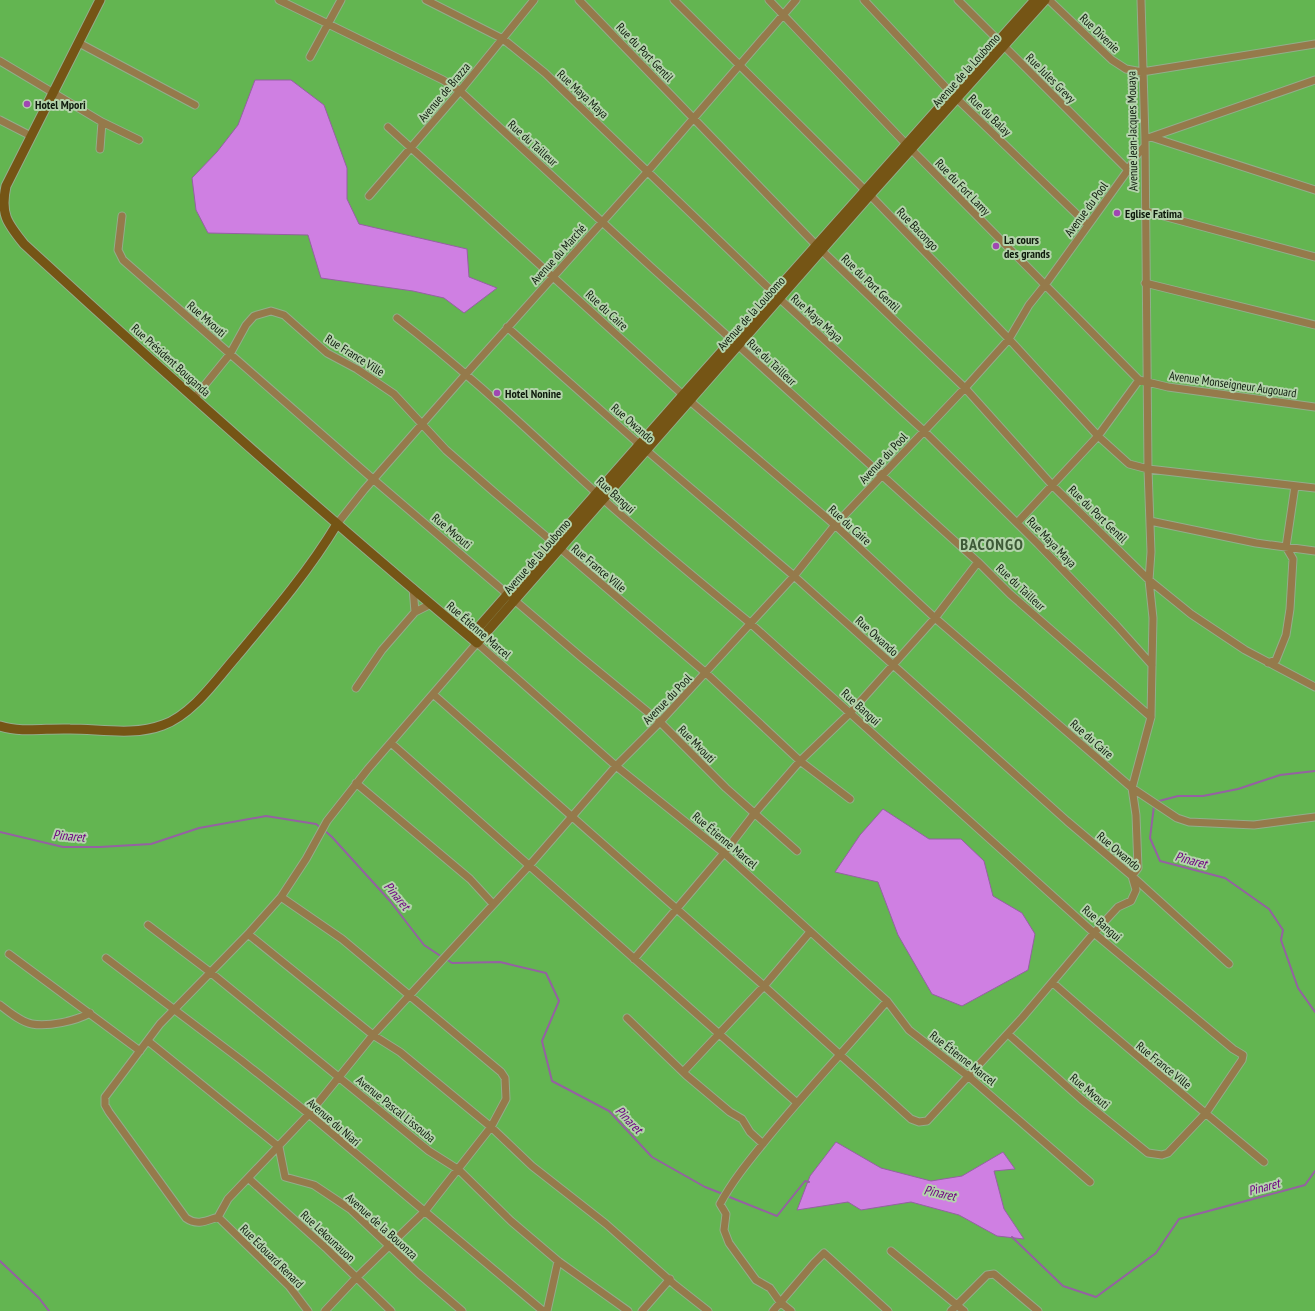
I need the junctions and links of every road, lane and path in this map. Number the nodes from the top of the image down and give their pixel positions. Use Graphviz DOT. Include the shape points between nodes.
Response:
graph roads {
  1 [pos="100,0"];
  2 [pos="279,0"];
  3 [pos="341,0"];
  4 [pos="426,0"];
  5 [pos="534,0"];
  6 [pos="579,0"];
  7 [pos="674,0"];
  8 [pos="769,0"];
  9 [pos="796,0"];
  10 [pos="864,0"];
  11 [pos="958,0"];
  12 [pos="1034,0"];
  13 [pos="1045,0"];
  14 [pos="1049,0"];
  15 [pos="1141,0"];
  16 [pos="783,15"];
  17 [pos="326,24"];
  18 [pos="503,39"];
  19 [pos="79,43"];
  20 [pos="1001,44"];
  21 [pos="1315,44"];
  22 [pos="310,57"];
  23 [pos="0,61"];
  24 [pos="739,64"];
  25 [pos="1142,72"];
  26 [pos="1315,80"];
  27 [pos="460,91"];
  28 [pos="54,93"];
  29 [pos="954,96"];
  30 [pos="194,105"];
  31 [pos="694,118"];
  32 [pos="0,120"];
  33 [pos="102,122"];
  34 [pos="388,127"];
  35 [pos="30,136"];
  36 [pos="1148,138"];
  37 [pos="139,140"];
  38 [pos="411,147"];
  39 [pos="909,147"];
  40 [pos="1144,147"];
  41 [pos="100,149"];
  42 [pos="1128,170"];
  43 [pos="648,171"];
  44 [pos="1315,190"];
  45 [pos="867,193"];
  46 [pos="368,196"];
  47 [pos="1,204"];
  48 [pos="1145,211"];
  49 [pos="122,216"];
  50 [pos="603,221"];
  51 [pos="1088,225"];
  52 [pos="819,248"];
  53 [pos="1315,257"];
  54 [pos="554,276"];
  55 [pos="1145,283"];
  56 [pos="1045,285"];
  57 [pos="776,296"];
  58 [pos="396,318"];
  59 [pos="1315,325"];
  60 [pos="507,327"];
  61 [pos="1008,339"];
  62 [pos="735,343"];
  63 [pos="230,354"];
  64 [pos="466,374"];
  65 [pos="1140,380"];
  66 [pos="1147,382"];
  67 [pos="965,388"];
  68 [pos="195,397"];
  69 [pos="686,398"];
  70 [pos="1315,407"];
  71 [pos="422,424"];
  72 [pos="924,431"];
  73 [pos="1098,436"];
  74 [pos="639,444"];
  75 [pos="647,450"];
  76 [pos="1148,469"];
  77 [pos="882,475"];
  78 [pos="374,480"];
  79 [pos="1053,486"];
  80 [pos="1295,486"];
  81 [pos="1315,488"];
  82 [pos="600,495"];
  83 [pos="1150,522"];
  84 [pos="1017,523"];
  85 [pos="337,524"];
  86 [pos="834,525"];
  87 [pos="555,546"];
  88 [pos="1286,548"];
  89 [pos="1315,551"];
  90 [pos="978,562"];
  91 [pos="794,576"];
  92 [pos="1149,580"];
  93 [pos="413,588"];
  94 [pos="512,596"];
  95 [pos="431,604"];
  96 [pos="415,612"];
  97 [pos="935,618"];
  98 [pos="750,623"];
  99 [pos="473,640"];
  100 [pos="1268,663"];
  101 [pos="893,665"];
  102 [pos="1152,665"];
  103 [pos="706,673"];
  104 [pos="1315,687"];
  105 [pos="356,688"];
  106 [pos="434,694"];
  107 [pos="850,713"];
  108 [pos="1151,717"];
  109 [pos="660,722"];
  110 [pos="0,726"];
  111 [pos="391,743"];
  112 [pos="800,761"];
  113 [pos="616,766"];
  114 [pos="356,783"];
  115 [pos="1132,788"];
  116 [pos="850,799"];
  117 [pos="754,814"];
  118 [pos="571,816"];
  119 [pos="1315,817"];
  120 [pos="798,852"];
  121 [pos="724,853"];
  122 [pos="528,867"];
  123 [pos="1132,876"];
  124 [pos="281,897"];
  125 [pos="493,904"];
  126 [pos="676,908"];
  127 [pos="148,925"];
  128 [pos="810,932"];
  129 [pos="1094,933"];
  130 [pos="248,934"];
  131 [pos="9,954"];
  132 [pos="106,958"];
  133 [pos="634,958"];
  134 [pos="1229,964"];
  135 [pos="210,972"];
  136 [pos="1053,983"];
  137 [pos="764,986"];
  138 [pos="409,995"];
  139 [pos="887,1001"];
  140 [pos="0,1005"];
  141 [pos="174,1009"];
  142 [pos="90,1013"];
  143 [pos="627,1018"];
  144 [pos="719,1034"];
  145 [pos="1008,1034"];
  146 [pos="373,1035"];
  147 [pos="148,1041"];
  148 [pos="140,1051"];
  149 [pos="840,1056"];
  150 [pos="684,1071"];
  151 [pos="968,1076"];
  152 [pos="340,1077"];
  153 [pos="796,1102"];
  154 [pos="1206,1112"];
  155 [pos="308,1114"];
  156 [pos="490,1127"];
  157 [pos="763,1144"];
  158 [pos="279,1147"];
  159 [pos="1264,1162"];
  160 [pos="459,1170"];
  161 [pos="248,1178"];
  162 [pos="1090,1182"];
  163 [pos="425,1211"];
  164 [pos="218,1217"];
  165 [pos="390,1246"];
  166 [pos="891,1251"];
  167 [pos="558,1261"];
  168 [pos="356,1278"];
  169 [pos="670,1279"];
  170 [pos="780,1302"];
  171 [pos="957,1305"];
  172 [pos="308,1311"];
  173 [pos="325,1311"];
  174 [pos="392,1311"];
  175 [pos="462,1311"];
  176 [pos="543,1311"];
  177 [pos="547,1311"];
  178 [pos="628,1311"];
  179 [pos="642,1311"];
  180 [pos="708,1311"];
  181 [pos="773,1311"];
  182 [pos="791,1311"];
  183 [pos="888,1311"];
  184 [pos="951,1311"];
  185 [pos="964,1311"];
  186 [pos="1038,1311"];
  1 -- 19 [label="street"];
  2 -- 17 [label="street, Rue du Tailleur"];
  3 -- 17 [label="street"];
  4 -- 18 [label="street, Rue Maya Maya"];
  5 -- 18 [label="street, Avenue de Brazza"];
  6 -- 31 [label="street, Rue du Port Gentil"];
  7 -- 24 [label="street, Rue Bacongo"];
  8 -- 16 [label="street, Rue du Fort Lamy"];
  9 -- 16 [label="street, Avenue du Marché"];
  10 -- 29 [label="street, Rue du Balay"];
  11 -- 20 [label="street, Rue Jules Grevy"];
  12 -- 20 [label="street, Avenue de la Loubomo"];
  13 -- 20 [label="street, Avenue de la Loubomo"];
  14 -- 25 [label="street, Rue Divenie" via="1112,60 1126,69"];
  15 -- 25 [label="street, Avenue Jean-Jacques Mouaya"];
  16 -- 24 [label="street, Avenue du Marché"];
  16 -- 39 [label="street, Rue du Fort Lamy"];
  17 -- 22 [label="street"];
  17 -- 27 [label="street, Rue du Tailleur" via="443,80"];
  18 -- 27 [label="street, Avenue de Brazza"];
  18 -- 43 [label="street, Rue Maya Maya" via="545,74"];
  19 -- 28 [label="street" via="63,70"];
  19 -- 30 [label="street"];
  20 -- 29 [label="street, Avenue de la Loubomo"];
  20 -- 42 [label="street, Rue Jules Grevy"];
  21 -- 25 [label="street"];
  23 -- 28 [label="street"];
  24 -- 31 [label="street, Avenue du Marché"];
  24 -- 45 [label="street, Rue Bacongo"];
  25 -- 36 [label="street, Avenue Jean-Jacques Mouaya"];
  26 -- 36 [label="street"];
  27 -- 38 [label="street, Avenue de Brazza"];
  27 -- 50 [label="street, Rue du Tailleur"];
  28 -- 33 [label="street"];
  28 -- 35 [label="street"];
  29 -- 39 [label="street, Avenue de la Loubomo"];
  29 -- 51 [label="street, Rue du Balay"];
  31 -- 43 [label="street, Avenue du Marché"];
  31 -- 52 [label="street, Rue du Port Gentil"];
  32 -- 35 [label="street"];
  33 -- 37 [label="street"];
  33 -- 41 [label="street"];
  34 -- 38 [label="street, Rue du Caire"];
  35 -- 47 [label="street" via="6,186"];
  36 -- 40 [label="street, Avenue Jean-Jacques Mouaya"];
  36 -- 44 [label="street"];
  38 -- 46 [label="street, Avenue de Brazza"];
  38 -- 54 [label="street, Rue du Caire"];
  39 -- 45 [label="street, Avenue de la Loubomo"];
  39 -- 56 [label="street, Rue du Fort Lamy"];
  40 -- 42 [label="street, Avenue du Pool"];
  40 -- 48 [label="street, Avenue Jean-Jacques Mouaya"];
  42 -- 51 [label="street, Avenue du Pool"];
  43 -- 50 [label="street, Avenue du Marché"];
  43 -- 57 [label="street, Rue Maya Maya"];
  45 -- 52 [label="street, Avenue de la Loubomo"];
  45 -- 61 [label="street, Rue Bacongo"];
  47 -- 68 [label="street, Rue Président Bouganda" via="7,223 24,244"];
  48 -- 53 [label="street"];
  48 -- 55 [label="street, Avenue Jean-Jacques Mouaya"];
  49 -- 63 [label="street, Rue Mvouti" via="118,250 120,256"];
  50 -- 54 [label="street, Avenue du Marché"];
  50 -- 62 [label="street, Rue du Tailleur"];
  51 -- 56 [label="street, Avenue du Pool"];
  52 -- 57 [label="street, Avenue de la Loubomo"];
  52 -- 67 [label="street, Rue du Port Gentil"];
  54 -- 60 [label="street, Avenue du Marché"];
  54 -- 69 [label="street, Rue du Caire"];
  55 -- 59 [label="street"];
  55 -- 66 [label="street, Avenue Jean-Jacques Mouaya"];
  56 -- 61 [label="street, Avenue du Pool"];
  56 -- 65 [label="street, Rue du Fort Lamy"];
  57 -- 62 [label="street, Avenue de la Loubomo"];
  57 -- 72 [label="street, Rue Maya Maya"];
  58 -- 64 [label="street, Rue Bangui"];
  60 -- 64 [label="street, Avenue du Marché"];
  60 -- 74 [label="street, Rue Owando"];
  61 -- 67 [label="street, Avenue du Pool"];
  61 -- 73 [label="street, Rue Bacongo"];
  62 -- 69 [label="street, Avenue de la Loubomo"];
  62 -- 77 [label="street, Rue du Tailleur"];
  63 -- 68 [label="street"];
  63 -- 71 [label="street, Rue France Ville" via="239,336 254,316 271,310 278,312 327,353 358,369 394,394"];
  63 -- 78 [label="street, Rue Mvouti"];
  64 -- 71 [label="street, Avenue du Marché"];
  64 -- 82 [label="street, Rue Bangui"];
  65 -- 66 [label="street, Rue du Fort Lamy"];
  65 -- 73 [label="street"];
  66 -- 70 [label="street, Avenue Monseigneur Augouard"];
  66 -- 76 [label="street, Avenue Jean-Jacques Mouaya"];
  67 -- 72 [label="street, Avenue du Pool"];
  67 -- 79 [label="street, Rue du Port Gentil"];
  68 -- 85 [label="street, Rue Président Bouganda"];
  69 -- 74 [label="street, Avenue de la Loubomo"];
  69 -- 75 [label="street, Avenue de la Loubomo"];
  69 -- 86 [label="street, Rue du Caire"];
  71 -- 78 [label="street, Avenue du Marché"];
  71 -- 87 [label="street, Rue France Ville" via="446,450"];
  72 -- 77 [label="street, Avenue du Pool"];
  72 -- 84 [label="street, Rue Maya Maya"];
  73 -- 76 [label="street, Rue Bacongo" via="1129,464"];
  73 -- 79 [label="street"];
  74 -- 75 [label="street, Rue Owando"];
  74 -- 82 [label="street, Avenue de la Loubomo"];
  75 -- 82 [label="street, Avenue de la Loubomo"];
  75 -- 91 [label="street, Rue Owando"];
  76 -- 80 [label="street, Rue Bacongo"];
  76 -- 83 [label="street, Avenue Jean-Jacques Mouaya"];
  77 -- 86 [label="street, Avenue du Pool"];
  77 -- 90 [label="street, Rue du Tailleur"];
  78 -- 85 [label="street, Avenue du Marché"];
  78 -- 94 [label="street, Rue Mvouti"];
  79 -- 84 [label="street"];
  79 -- 92 [label="street, Rue du Port Gentil"];
  80 -- 81 [label="street, Rue Bacongo"];
  80 -- 88 [label="street"];
  82 -- 87 [label="street, Avenue de la Loubomo"];
  82 -- 98 [label="street, Rue Bangui"];
  83 -- 88 [label="street"];
  83 -- 92 [label="street, Avenue Jean-Jacques Mouaya"];
  84 -- 102 [label="street, Rue Maya Maya"];
  85 -- 93 [label="street, Rue Étienne Marcel"];
  85 -- 110 [label="street" via="310,566 259,630 200,697 173,721 144,730 122,731 23,729"];
  86 -- 91 [label="street, Avenue du Pool"];
  86 -- 97 [label="street, Rue du Caire"];
  87 -- 94 [label="street, Avenue de la Loubomo"];
  87 -- 103 [label="street, Rue France Ville"];
  88 -- 89 [label="street"];
  88 -- 100 [label="street" via="1293,559 1286,635 1276,660"];
  90 -- 97 [label="street"];
  90 -- 108 [label="street, Rue du Tailleur" via="1010,594"];
  91 -- 98 [label="street, Avenue du Pool"];
  91 -- 101 [label="street, Rue Owando"];
  92 -- 100 [label="street, Rue du Port Gentil" via="1219,634"];
  92 -- 102 [label="street, Avenue Jean-Jacques Mouaya"];
  93 -- 95 [label="street, Rue Étienne Marcel"];
  93 -- 96 [label="street"];
  94 -- 99 [label="street, Avenue de la Loubomo"];
  94 -- 109 [label="street, Rue Mvouti"];
  95 -- 96 [label="street"];
  95 -- 99 [label="street, Rue Étienne Marcel"];
  96 -- 105 [label="street" via="382,650"];
  97 -- 101 [label="street"];
  97 -- 115 [label="street, Rue du Caire"];
  98 -- 103 [label="street, Avenue du Pool"];
  98 -- 107 [label="street, Rue Bangui"];
  99 -- 106 [label="street" via="467,655"];
  99 -- 113 [label="street, Rue Étienne Marcel"];
  100 -- 104 [label="street, Rue du Port Gentil"];
  101 -- 107 [label="street"];
  101 -- 123 [label="street, Rue Owando"];
  102 -- 108 [label="street, Avenue Jean-Jacques Mouaya"];
  103 -- 109 [label="street, Avenue du Pool"];
  103 -- 112 [label="street, Rue France Ville"];
  106 -- 111 [label="street"];
  106 -- 118 [label="street"];
  107 -- 112 [label="street"];
  107 -- 129 [label="street, Rue Bangui"];
  108 -- 115 [label="street, Avenue Jean-Jacques Mouaya"];
  109 -- 113 [label="street, Avenue du Pool"];
  109 -- 117 [label="street, Rue Mvouti"];
  111 -- 114 [label="street"];
  111 -- 122 [label="street"];
  112 -- 116 [label="street, Rue France Ville"];
  112 -- 117 [label="street"];
  113 -- 118 [label="street, Avenue du Pool"];
  113 -- 121 [label="street, Rue Étienne Marcel"];
  114 -- 124 [label="street" via="327,821"];
  114 -- 125 [label="street" via="470,879"];
  115 -- 119 [label="street, Rue du Caire" via="1177,818 1190,822 1254,825"];
  115 -- 123 [label="street" via="1138,868"];
  117 -- 120 [label="street, Rue Mvouti"];
  117 -- 121 [label="street"];
  118 -- 122 [label="street, Avenue du Pool"];
  118 -- 126 [label="street"];
  121 -- 126 [label="street"];
  121 -- 128 [label="street, Rue Étienne Marcel"];
  122 -- 125 [label="street, Avenue du Pool"];
  122 -- 133 [label="street"];
  123 -- 129 [label="street" via="1136,890 1131,901 1118,907"];
  123 -- 134 [label="street, Rue Owando"];
  124 -- 130 [label="street"];
  124 -- 138 [label="street" via="342,939"];
  125 -- 138 [label="street, Avenue du Pool"];
  126 -- 133 [label="street"];
  126 -- 137 [label="street"];
  127 -- 135 [label="street, Avenue Pascal Lissouba"];
  128 -- 137 [label="street"];
  128 -- 139 [label="street, Rue Étienne Marcel"];
  129 -- 136 [label="street"];
  129 -- 154 [label="street, Rue Bangui" via="1243,1055"];
  130 -- 135 [label="street"];
  130 -- 146 [label="street"];
  131 -- 142 [label="street"];
  132 -- 141 [label="street, Avenue du Niari"];
  133 -- 144 [label="street"];
  135 -- 141 [label="street"];
  135 -- 152 [label="street, Avenue Pascal Lissouba"];
  136 -- 145 [label="street"];
  136 -- 154 [label="street, Rue France Ville" via="1126,1048"];
  137 -- 144 [label="street"];
  137 -- 149 [label="street"];
  138 -- 146 [label="street, Avenue du Pool"];
  138 -- 156 [label="street" via="505,1078 506,1099"];
  139 -- 149 [label="street"];
  139 -- 151 [label="street, Rue Étienne Marcel" via="909,1030"];
  140 -- 142 [label="street" via="36,1025 70,1021"];
  141 -- 147 [label="street"];
  141 -- 155 [label="street, Avenue du Niari"];
  142 -- 148 [label="street"];
  143 -- 150 [label="street"];
  144 -- 150 [label="street"];
  144 -- 153 [label="street"];
  145 -- 151 [label="street"];
  145 -- 154 [label="street, Rue Mvouti" via="1148,1154 1168,1153"];
  146 -- 152 [label="street, Avenue du Pool"];
  146 -- 156 [label="street" via="400,1052"];
  147 -- 148 [label="street"];
  147 -- 158 [label="street"];
  148 -- 164 [label="street" via="105,1097 105,1105 186,1218 199,1223"];
  149 -- 151 [label="street" via="911,1119 919,1122 927,1121"];
  149 -- 153 [label="street"];
  150 -- 157 [label="street" via="730,1112 742,1119 750,1132"];
  151 -- 162 [label="street, Rue Étienne Marcel"];
  152 -- 155 [label="street, Avenue du Pool"];
  152 -- 160 [label="street, Avenue Pascal Lissouba" via="429,1151"];
  153 -- 157 [label="street"];
  154 -- 159 [label="street, Rue France Ville"];
  155 -- 158 [label="street, Avenue du Pool"];
  155 -- 163 [label="street, Avenue du Niari"];
  156 -- 160 [label="street"];
  156 -- 169 [label="street" via="532,1166 606,1224"];
  157 -- 170 [label="street" via="729,1188 720,1204 726,1214 724,1230 729,1243 756,1280 770,1288"];
  158 -- 161 [label="street, Avenue du Pool"];
  158 -- 165 [label="street, Avenue de la Bouonza" via="285,1177 314,1185 350,1209"];
  160 -- 163 [label="street"];
  160 -- 167 [label="street, Avenue Pascal Lissouba" via="511,1221"];
  161 -- 164 [label="street, Avenue du Pool" via="228,1199"];
  161 -- 168 [label="street, Rue Lekounauon" via="328,1249"];
  163 -- 165 [label="street"];
  163 -- 176 [label="street, Avenue du Niari"];
  164 -- 172 [label="street, Rue Edouard Renard" via="289,1286"];
  165 -- 168 [label="street"];
  165 -- 175 [label="street, Avenue de la Bouonza"];
  166 -- 171 [label="street"];
  167 -- 177 [label="street"];
  167 -- 178 [label="street, Avenue Pascal Lissouba"];
  168 -- 173 [label="street"];
  168 -- 174 [label="street, Rue Lekounauon"];
  169 -- 179 [label="street"];
  169 -- 180 [label="street"];
  170 -- 181 [label="street"];
  170 -- 182 [label="street"];
  170 -- 183 [label="street" via="824,1253"];
  171 -- 184 [label="street"];
  171 -- 185 [label="street"];
  171 -- 186 [label="street" via="987,1275 994,1274"];
}
